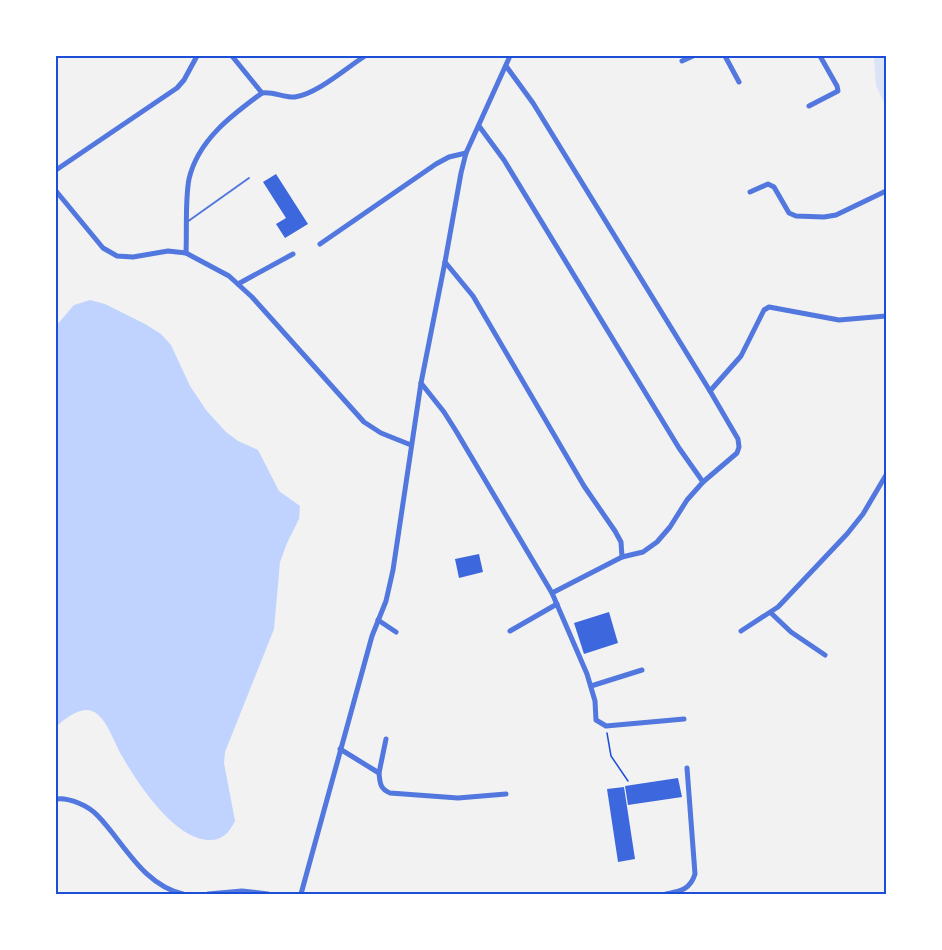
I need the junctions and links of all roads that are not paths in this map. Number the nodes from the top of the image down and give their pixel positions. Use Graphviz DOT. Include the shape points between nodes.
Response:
graph roads {
  1 [pos="196,56"];
  2 [pos="232,56"];
  3 [pos="365,56"];
  4 [pos="510,56"];
  5 [pos="693,56"];
  6 [pos="725,56"];
  7 [pos="820,56"];
  8 [pos="682,61"];
  9 [pos="506,66"];
  10 [pos="739,82"];
  11 [pos="262,93"];
  12 [pos="808,106"];
  13 [pos="479,126"];
  14 [pos="466,153"];
  15 [pos="56,170"];
  16 [pos="249,178"];
  17 [pos="56,191"];
  18 [pos="886,191"];
  19 [pos="750,192"];
  20 [pos="187,222"];
  21 [pos="320,244"];
  22 [pos="186,253"];
  23 [pos="293,254"];
  24 [pos="445,262"];
  25 [pos="238,284"];
  26 [pos="886,316"];
  27 [pos="421,383"];
  28 [pos="710,391"];
  29 [pos="411,445"];
  30 [pos="886,475"];
  31 [pos="703,482"];
  32 [pos="622,557"];
  33 [pos="552,593"];
  34 [pos="557,604"];
  35 [pos="771,613"];
  36 [pos="378,620"];
  37 [pos="510,631"];
  38 [pos="741,631"];
  39 [pos="396,632"];
  40 [pos="825,655"];
  41 [pos="642,670"];
  42 [pos="591,686"];
  43 [pos="684,719"];
  44 [pos="386,739"];
  45 [pos="340,749"];
  46 [pos="687,768"];
  47 [pos="379,773"];
  48 [pos="506,794"];
  49 [pos="56,799"];
  50 [pos="183,894"];
  51 [pos="208,894"];
  52 [pos="268,894"];
  53 [pos="301,894"];
  54 [pos="666,894"];
  1 -- 15 [label="street" via="177,88"];
  2 -- 11 [label="street"];
  3 -- 11 [label="street" via="302,96"];
  4 -- 9 [label="street"];
  5 -- 8 [label="street"];
  6 -- 10 [label="street"];
  7 -- 12 [label="street" via="838,91"];
  9 -- 13 [label="street"];
  9 -- 28 [label="street"];
  11 -- 20 [label="street" via="214,132 199,156 189,180"];
  13 -- 14 [label="street"];
  13 -- 31 [label="street" via="504,160"];
  14 -- 21 [label="street" via="436,164"];
  14 -- 24 [label="street"];
  16 -- 20 [label="lane"];
  17 -- 22 [label="street" via="103,248 117,256 168,250"];
  18 -- 19 [label="street" via="824,217 789,213 774,186 768,184"];
  20 -- 22 [label="street"];
  22 -- 25 [label="street"];
  23 -- 25 [label="street"];
  24 -- 27 [label="street"];
  24 -- 32 [label="street" via="473,296 584,486 615,531"];
  25 -- 29 [label="street" via="364,422"];
  26 -- 28 [label="street" via="839,320 769,307 741,356"];
  27 -- 29 [label="street"];
  27 -- 33 [label="street" via="456,431"];
  28 -- 31 [label="street" via="739,447"];
  29 -- 36 [label="street" via="393,570"];
  30 -- 35 [label="street" via="847,534"];
  31 -- 32 [label="street" via="657,542 644,552"];
  32 -- 33 [label="street"];
  33 -- 34 [label="street"];
  34 -- 37 [label="street"];
  34 -- 42 [label="street"];
  35 -- 38 [label="street"];
  35 -- 40 [label="street"];
  36 -- 39 [label="street"];
  36 -- 45 [label="street"];
  41 -- 42 [label="street"];
  42 -- 43 [label="street" via="596,720 606,726"];
  44 -- 47 [label="street"];
  45 -- 47 [label="street"];
  45 -- 53 [label="street"];
  46 -- 54 [label="street" via="695,874 692,884 685,889"];
  47 -- 48 [label="street" via="380,785 390,793 458,798"];
  49 -- 50 [label="street" via="79,803 97,814 134,862 168,890"];
  51 -- 52 [label="street"];
}
